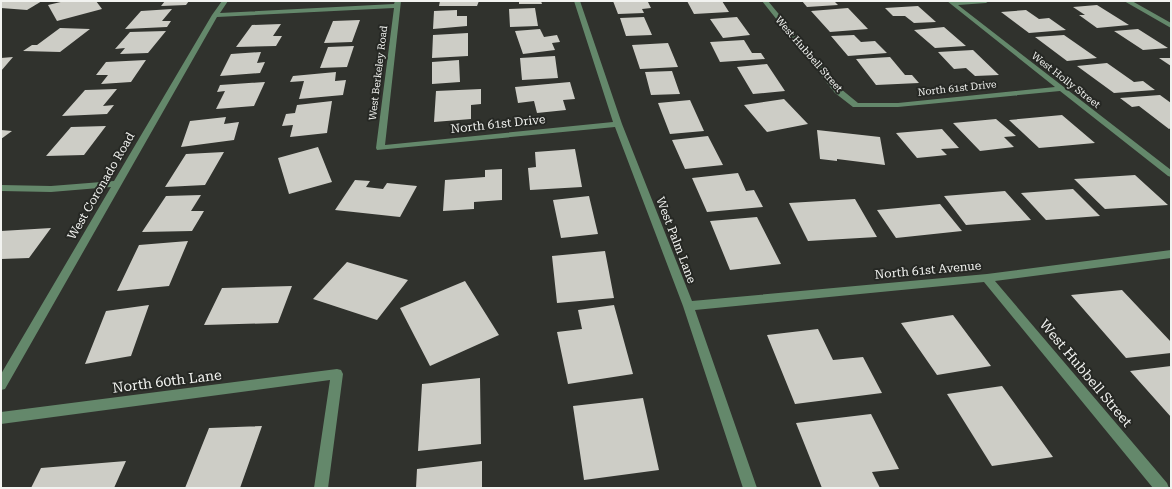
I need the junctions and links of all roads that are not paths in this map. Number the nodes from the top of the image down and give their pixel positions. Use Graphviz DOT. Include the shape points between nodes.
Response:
graph roads {
  1 [pos="225,1"];
  2 [pos="577,1"];
  3 [pos="765,1"];
  4 [pos="986,1"];
  5 [pos="1127,1"];
  6 [pos="951,2"];
  7 [pos="397,4"];
  8 [pos="216,14"];
  9 [pos="1171,26"];
  10 [pos="1060,89"];
  11 [pos="856,105"];
  12 [pos="618,124"];
  13 [pos="380,148"];
  14 [pos="1171,174"];
  15 [pos="116,184"];
  16 [pos="1,188"];
  17 [pos="1171,254"];
  18 [pos="987,278"];
  19 [pos="688,306"];
  20 [pos="1,385"];
  21 [pos="1,418"];
  22 [pos="321,488"];
  23 [pos="750,488"];
  24 [pos="1162,488"];
  1 -- 8 [label="street, West Coronado Road"];
  2 -- 12 [label="street, West Palm Lane"];
  3 -- 11 [label="street, West Hubbell Street" via="838,91"];
  4 -- 6 [label="street"];
  5 -- 9 [label="street"];
  6 -- 10 [label="street, West Holly Street"];
  7 -- 8 [label="street"];
  7 -- 13 [label="street, West Berkeley Road"];
  8 -- 15 [label="street, West Coronado Road"];
  10 -- 11 [label="street, North 61st Drive" via="898,105"];
  10 -- 14 [label="street, West Holly Street"];
  12 -- 13 [label="street, North 61st Drive"];
  12 -- 19 [label="street, West Palm Lane"];
  15 -- 16 [label="street" via="51,189"];
  15 -- 20 [label="street, West Coronado Road"];
  17 -- 18 [label="street, North 61st Avenue"];
  18 -- 19 [label="street, North 61st Avenue"];
  18 -- 24 [label="street, West Hubbell Street"];
  19 -- 23 [label="street, West Palm Lane"];
  21 -- 22 [label="street, North 60th Lane" via="337,374"];
}
